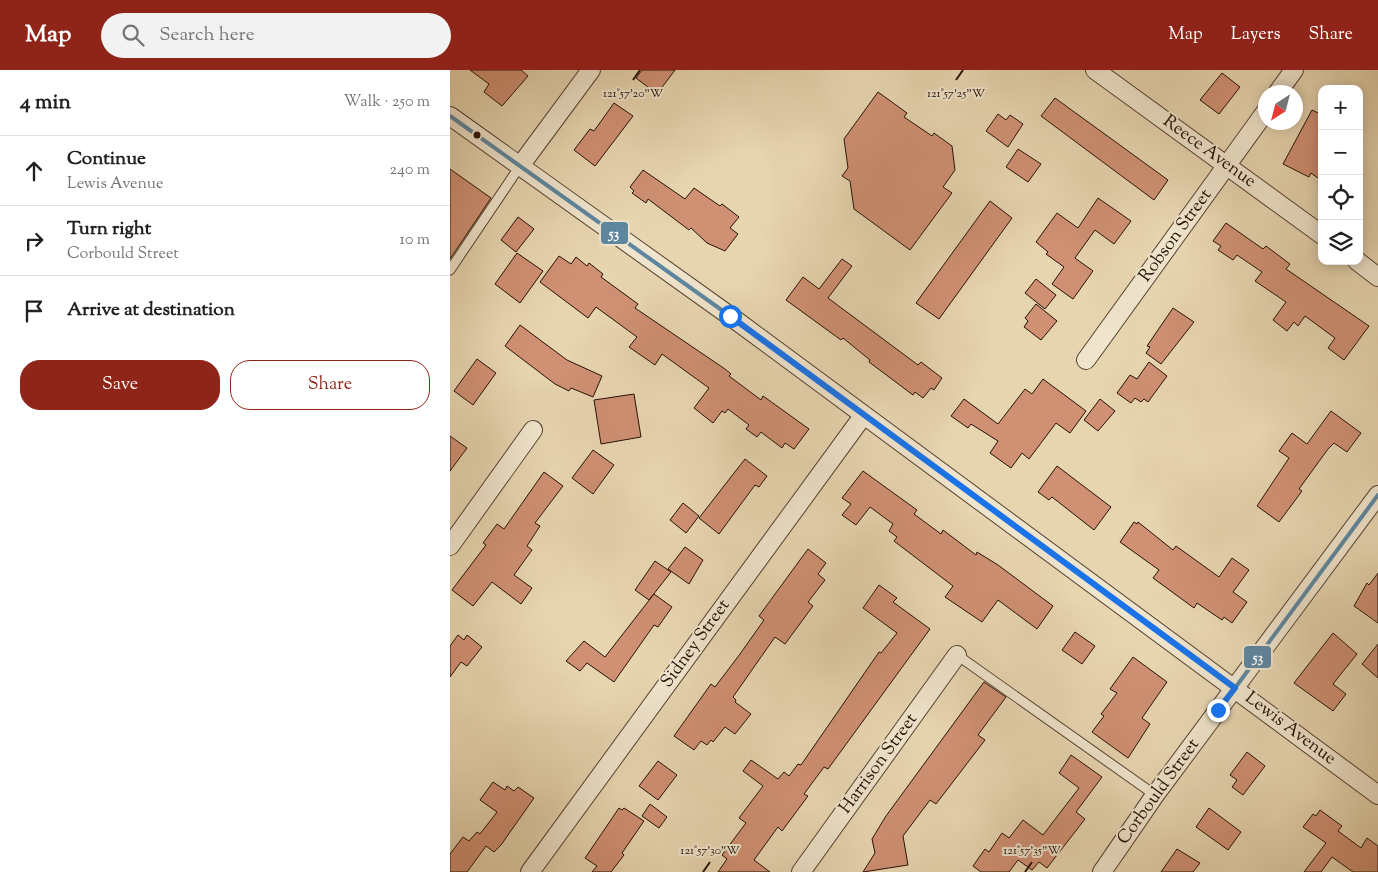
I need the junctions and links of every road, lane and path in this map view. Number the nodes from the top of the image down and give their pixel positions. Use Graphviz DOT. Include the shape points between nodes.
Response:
graph roads {
  1 [pos="591,70"];
  2 [pos="1095,70"];
  3 [pos="1294,70"];
  4 [pos="1283,85"];
  5 [pos="450,116"];
  6 [pos="1258,123"];
  7 [pos="520,166"];
  8 [pos="1228,166"];
  9 [pos="1318,232"];
  10 [pos="1362,265"];
  11 [pos="450,270"];
  12 [pos="1378,277"];
  13 [pos="1086,360"];
  14 [pos="863,416"];
  15 [pos="533,430"];
  16 [pos="1378,495"];
  17 [pos="453,536"];
  18 [pos="957,655"];
  19 [pos="1235,688"];
  20 [pos="1154,795"];
  21 [pos="1378,795"];
  22 [pos="530,872"];
  23 [pos="800,872"];
  24 [pos="1102,872"];
  1 -- 7 [label="street"];
  2 -- 8 [label="street, Reece Avenue"];
  3 -- 4 [label="street"];
  5 -- 7 [label="street, Lewis Avenue"];
  6 -- 8 [label="street, Robson Street"];
  7 -- 11 [label="lane"];
  7 -- 14 [label="street, Lewis Avenue"];
  8 -- 9 [label="street, Reece Avenue"];
  8 -- 13 [label="street, Robson Street"];
  10 -- 12 [label="street"];
  14 -- 19 [label="street, Lewis Avenue"];
  14 -- 22 [label="street, Sidney Street"];
  15 -- 17 [label="street"];
  16 -- 19 [label="street, Corbould Street"];
  18 -- 20 [label="lane"];
  18 -- 23 [label="street, Harrison Street"];
  19 -- 20 [label="street, Corbould Street"];
  19 -- 21 [label="street, Lewis Avenue"];
  20 -- 24 [label="street, Corbould Street"];
}
